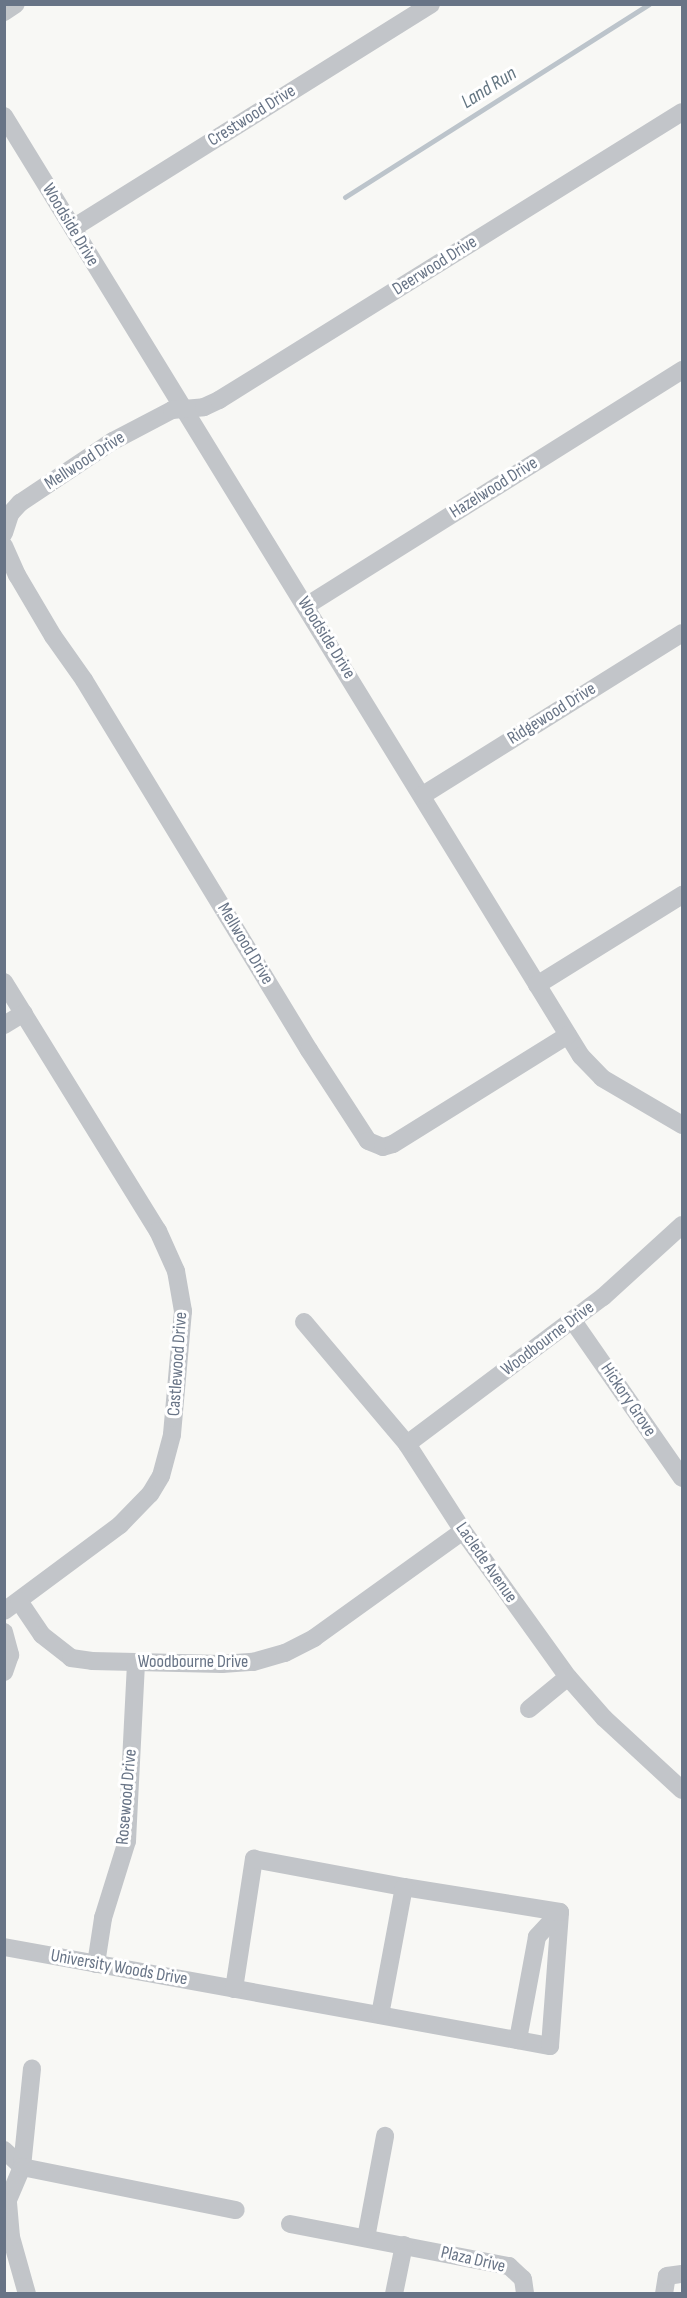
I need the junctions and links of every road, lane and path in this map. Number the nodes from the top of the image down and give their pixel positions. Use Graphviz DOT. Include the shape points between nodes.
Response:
graph roads {
  1 [pos="16,4"];
  2 [pos="430,4"];
  3 [pos="4,12"];
  4 [pos="682,112"];
  5 [pos="4,116"];
  6 [pos="73,228"];
  7 [pos="682,370"];
  8 [pos="183,408"];
  9 [pos="4,533"];
  10 [pos="4,546"];
  11 [pos="306,606"];
  12 [pos="682,633"];
  13 [pos="423,795"];
  14 [pos="682,895"];
  15 [pos="4,982"];
  16 [pos="537,985"];
  17 [pos="24,1013"];
  18 [pos="4,1025"];
  19 [pos="568,1035"];
  20 [pos="682,1125"];
  21 [pos="682,1225"];
  22 [pos="573,1321"];
  23 [pos="304,1322"];
  24 [pos="407,1444"];
  25 [pos="682,1478"];
  26 [pos="463,1532"];
  27 [pos="12,1606"];
  28 [pos="4,1632"];
  29 [pos="136,1662"];
  30 [pos="4,1672"];
  31 [pos="568,1677"];
  32 [pos="529,1709"];
  33 [pos="682,1790"];
  34 [pos="404,1887"];
  35 [pos="560,1912"];
  36 [pos="4,1947"];
  37 [pos="96,1964"];
  38 [pos="234,1989"];
  39 [pos="380,2014"];
  40 [pos="518,2040"];
  41 [pos="32,2069"];
  42 [pos="385,2136"];
  43 [pos="4,2150"];
  44 [pos="22,2166"];
  45 [pos="236,2210"];
  46 [pos="290,2224"];
  47 [pos="366,2238"];
  48 [pos="404,2245"];
  49 [pos="682,2274"];
  50 [pos="27,2294"];
  51 [pos="394,2294"];
  52 [pos="525,2294"];
  53 [pos="664,2294"];
  1 -- 3 [label="street"];
  2 -- 6 [label="street, Crestwood Drive"];
  4 -- 8 [label="street, Deerwood Drive" via="219,400 204,407"];
  5 -- 6 [label="street, Woodside Drive"];
  6 -- 8 [label="street, Woodside Drive"];
  7 -- 11 [label="street, Hazelwood Drive"];
  8 -- 9 [label="street, Mellwood Drive" via="138,426 33,494 10,514"];
  8 -- 11 [label="street, Woodside Drive"];
  10 -- 19 [label="street, Mellwood Drive" via="53,636 368,1141 383,1147 393,1144"];
  11 -- 13 [label="street, Woodside Drive"];
  12 -- 13 [label="street, Ridgewood Drive"];
  13 -- 16 [label="street, Woodside Drive"];
  14 -- 16 [label="street"];
  15 -- 17 [label="street, Castlewood Drive"];
  16 -- 19 [label="street, Woodside Drive"];
  17 -- 18 [label="street"];
  17 -- 27 [label="street, Castlewood Drive" via="158,1232 176,1271 183,1311 172,1435 161,1476 150,1494 120,1525"];
  19 -- 20 [label="street, Woodside Drive" via="594,1071"];
  21 -- 22 [label="street, Woodbourne Drive"];
  22 -- 24 [label="street, Woodbourne Drive"];
  22 -- 25 [label="street, Hickory Grove"];
  23 -- 24 [label="street, Laclede Avenue"];
  24 -- 26 [label="street, Laclede Avenue"];
  26 -- 29 [label="street, Woodbourne Drive" via="314,1638 285,1653 238,1664"];
  26 -- 31 [label="street, Laclede Avenue"];
  27 -- 29 [label="street, Woodbourne Drive" via="71,1658"];
  28 -- 30 [label="street" via="10,1655"];
  29 -- 37 [label="street, Rosewood Drive" via="127,1841 103,1918"];
  31 -- 32 [label="street"];
  31 -- 33 [label="street, Laclede Avenue" via="619,1732"];
  34 -- 35 [label="street"];
  34 -- 38 [label="street" via="255,1859"];
  34 -- 39 [label="street"];
  35 -- 40 [label="street" via="537,1937"];
  35 -- 40 [label="street, University Woods Drive" via="550,2046"];
  36 -- 37 [label="street, University Woods Drive"];
  37 -- 38 [label="street, University Woods Drive"];
  38 -- 39 [label="street, University Woods Drive"];
  39 -- 40 [label="street, University Woods Drive"];
  41 -- 44 [label="street"];
  42 -- 47 [label="street"];
  43 -- 44 [label="street"];
  44 -- 45 [label="street"];
  44 -- 50 [label="street" via="8,2200 11,2237"];
  46 -- 47 [label="street, Plaza Drive"];
  47 -- 48 [label="street, Plaza Drive"];
  48 -- 51 [label="street"];
  48 -- 52 [label="street, Plaza Drive" via="509,2266 523,2279"];
  49 -- 53 [label="street" via="666,2276"];
}
